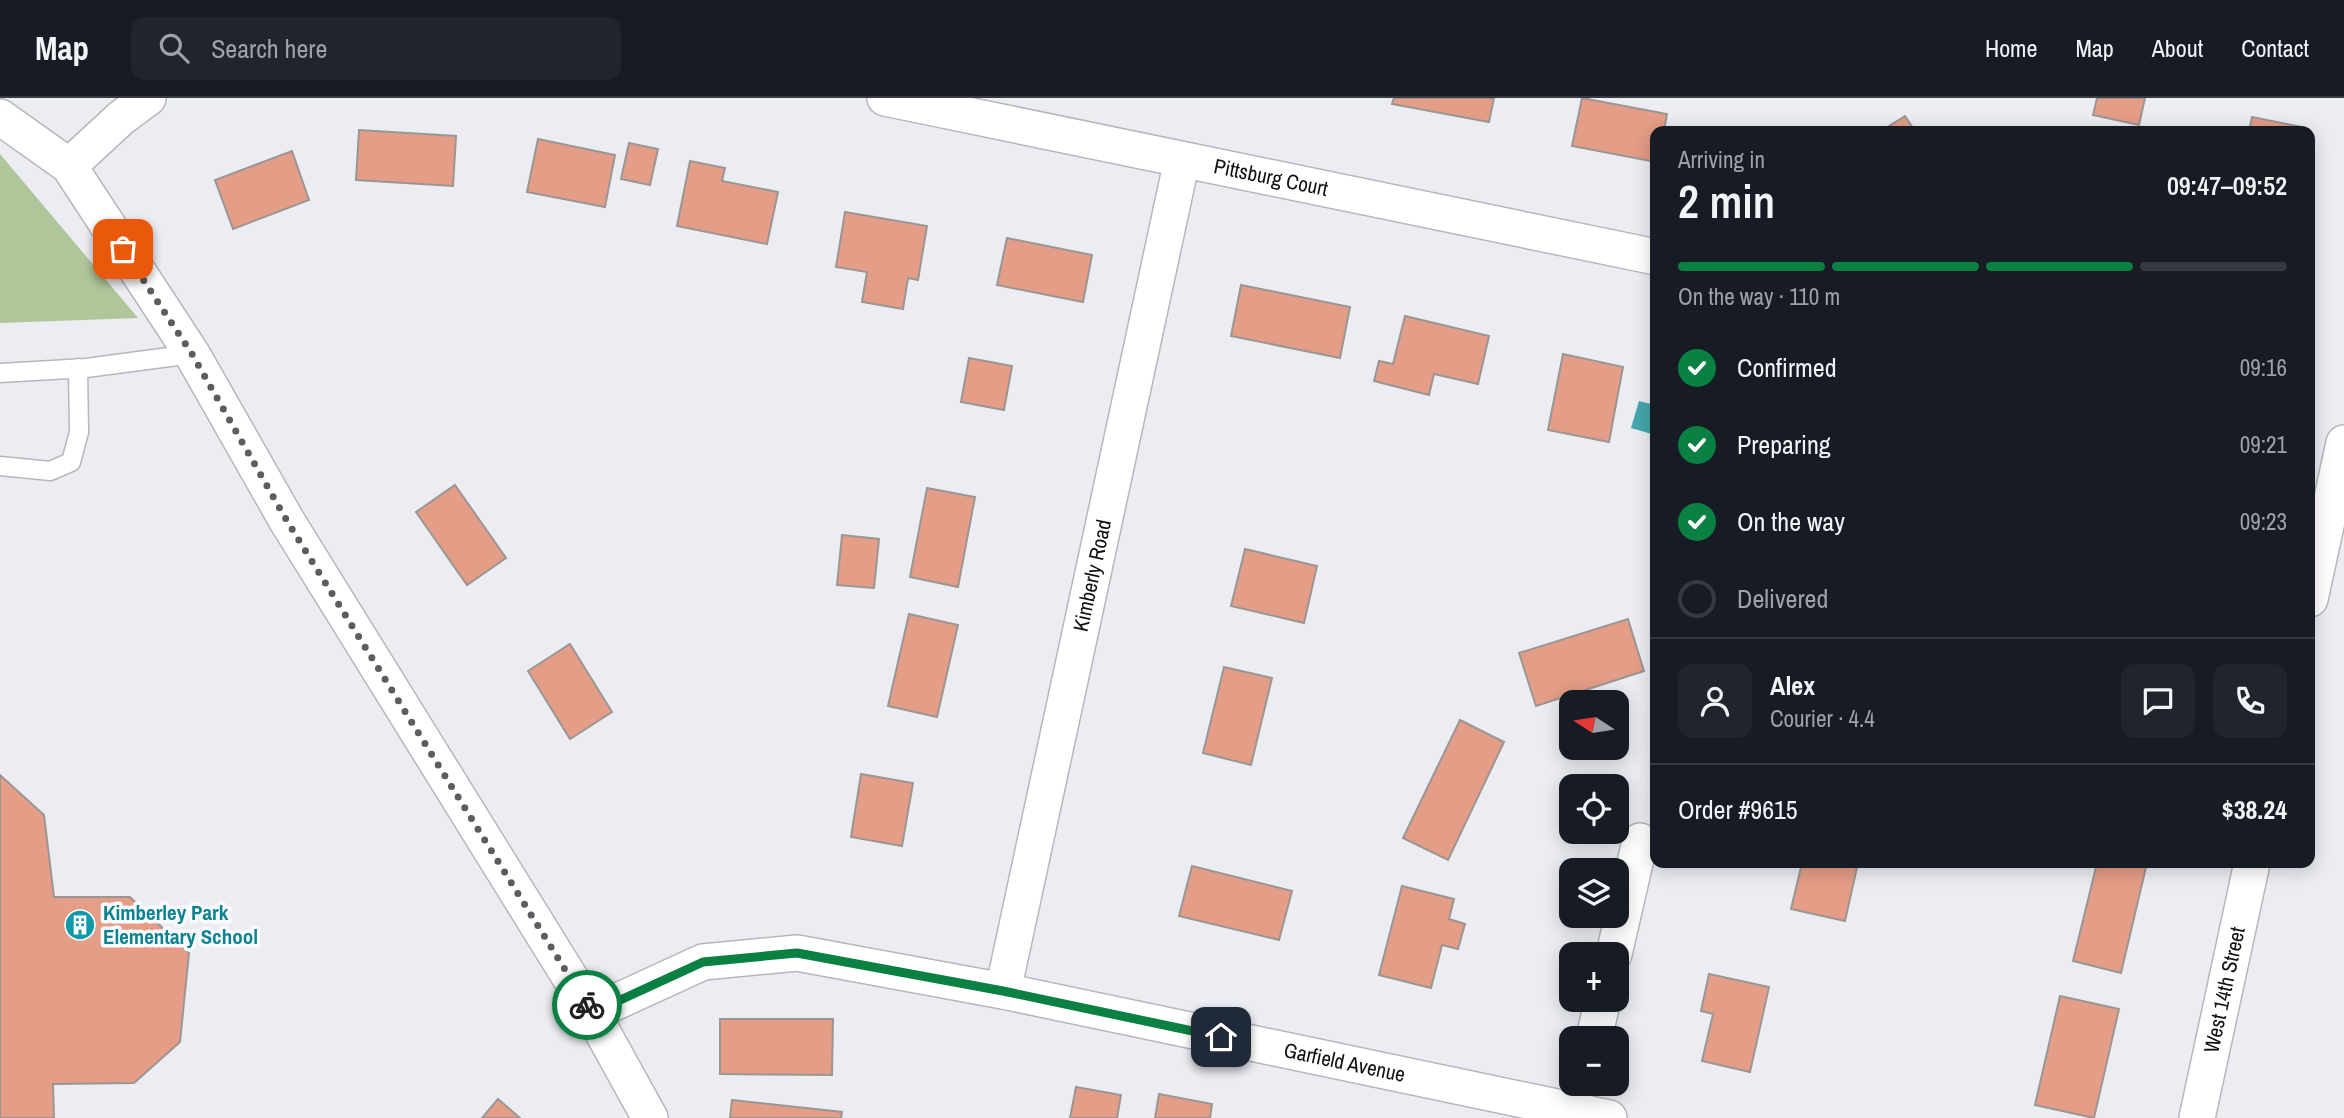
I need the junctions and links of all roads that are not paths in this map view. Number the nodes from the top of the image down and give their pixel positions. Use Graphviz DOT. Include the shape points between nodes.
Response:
graph roads {
  1 [pos="148,98"];
  2 [pos="885,98"];
  3 [pos="0,117"];
  4 [pos="1182,160"];
  5 [pos="69,166"];
  6 [pos="1650,256"];
  7 [pos="192,354"];
  8 [pos="78,368"];
  9 [pos="0,373"];
  10 [pos="2344,443"];
  11 [pos="0,466"];
  12 [pos="2315,576"];
  13 [pos="1640,841"];
  14 [pos="2251,868"];
  15 [pos="1617,942"];
  16 [pos="1003,991"];
  17 [pos="592,1013"];
  18 [pos="1589,1104"];
  19 [pos="650,1118"];
  20 [pos="2197,1118"];
  1 -- 5 [label="street"];
  2 -- 4 [label="street, Pittsburg Court"];
  3 -- 5 [label="street"];
  4 -- 6 [label="street, Pittsburg Court"];
  4 -- 16 [label="street, Kimberly Road"];
  5 -- 7 [label="street"];
  7 -- 8 [label="lane"];
  7 -- 17 [label="street" via="287,521"];
  8 -- 9 [label="lane"];
  8 -- 11 [label="lane" via="79,432 71,462 50,471"];
  10 -- 12 [label="street"];
  13 -- 15 [label="street"];
  14 -- 20 [label="street, West 14th Street"];
  16 -- 17 [label="street, Garfield Avenue" via="797,953 703,962"];
  16 -- 18 [label="street, Garfield Avenue"];
  17 -- 19 [label="street"];
}
